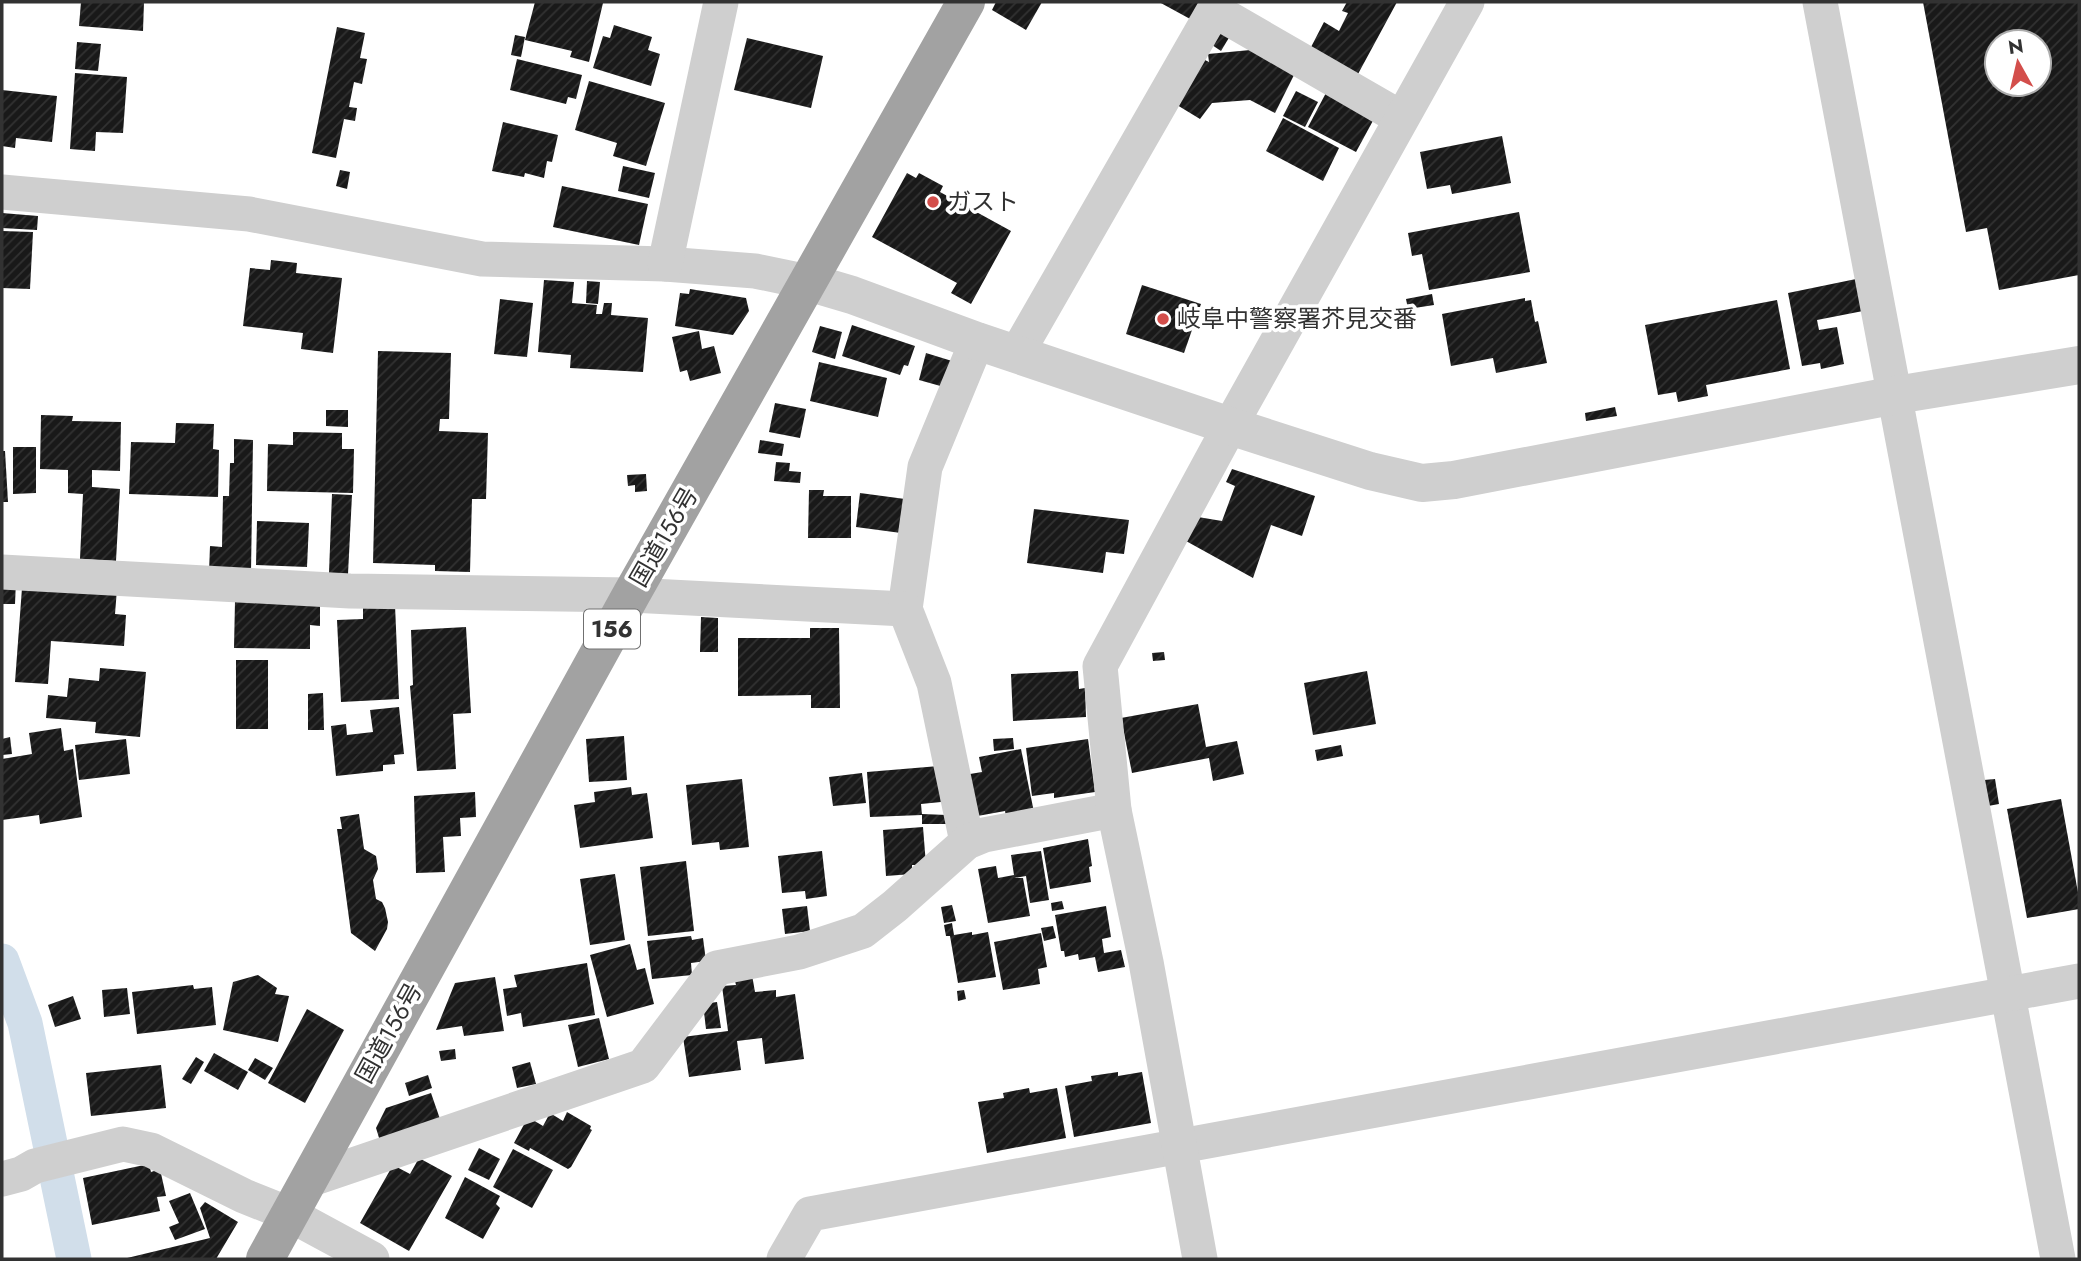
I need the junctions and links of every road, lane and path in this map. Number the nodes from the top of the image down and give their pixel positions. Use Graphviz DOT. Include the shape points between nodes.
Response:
graph roads {
  1 [pos="721,2"];
  2 [pos="966,2"];
  3 [pos="1467,2"];
  4 [pos="1820,2"];
  5 [pos="1401,118"];
  6 [pos="2,192"];
  7 [pos="665,264"];
  8 [pos="808,282"];
  9 [pos="977,341"];
  10 [pos="1016,355"];
  11 [pos="2079,365"];
  12 [pos="1896,395"];
  13 [pos="1230,426"];
  14 [pos="2,572"];
  15 [pos="631,595"];
  16 [pos="905,609"];
  17 [pos="1114,810"];
  18 [pos="967,842"];
  19 [pos="2079,981"];
  20 [pos="2006,994"];
  21 [pos="1178,1145"];
  22 [pos="2,1179"];
  23 [pos="309,1180"];
  24 [pos="289,1214"];
  25 [pos="265,1259"];
  26 [pos="373,1259"];
  27 [pos="784,1259"];
  28 [pos="1200,1259"];
  29 [pos="2058,1259"];
  1 -- 7 [label="street"];
  2 -- 8 [label="highway, 国道156号 / 156"];
  3 -- 5 [label="street"];
  4 -- 12 [label="street"];
  5 -- 10 [label="street" via="1214,10"];
  5 -- 13 [label="street"];
  6 -- 7 [label="street" via="249,214 482,259"];
  7 -- 8 [label="street" via="755,271"];
  8 -- 9 [label="street"];
  8 -- 15 [label="highway, 国道156号 / 156"];
  9 -- 10 [label="street"];
  9 -- 16 [label="street" via="925,467"];
  10 -- 13 [label="street"];
  11 -- 12 [label="street"];
  12 -- 13 [label="street" via="1422,483"];
  12 -- 20 [label="street"];
  13 -- 17 [label="street" via="1100,666"];
  14 -- 15 [label="street" via="350,591"];
  15 -- 16 [label="street"];
  15 -- 23 [label="highway, 国道156号 / 156"];
  16 -- 18 [label="street" via="934,683"];
  17 -- 18 [label="street"];
  17 -- 21 [label="street"];
  18 -- 23 [label="street" via="863,931 799,952 717,968 643,1066"];
  19 -- 20 [label="street"];
  20 -- 21 [label="street"];
  20 -- 29 [label="street"];
  21 -- 27 [label="street" via="810,1214"];
  21 -- 28 [label="street"];
  22 -- 24 [label="street" via="122,1144 151,1150"];
  23 -- 24 [label="highway, 国道156号 / 156"];
  24 -- 25 [label="highway, 国道156号 / 156"];
  24 -- 26 [label="street"];
}
